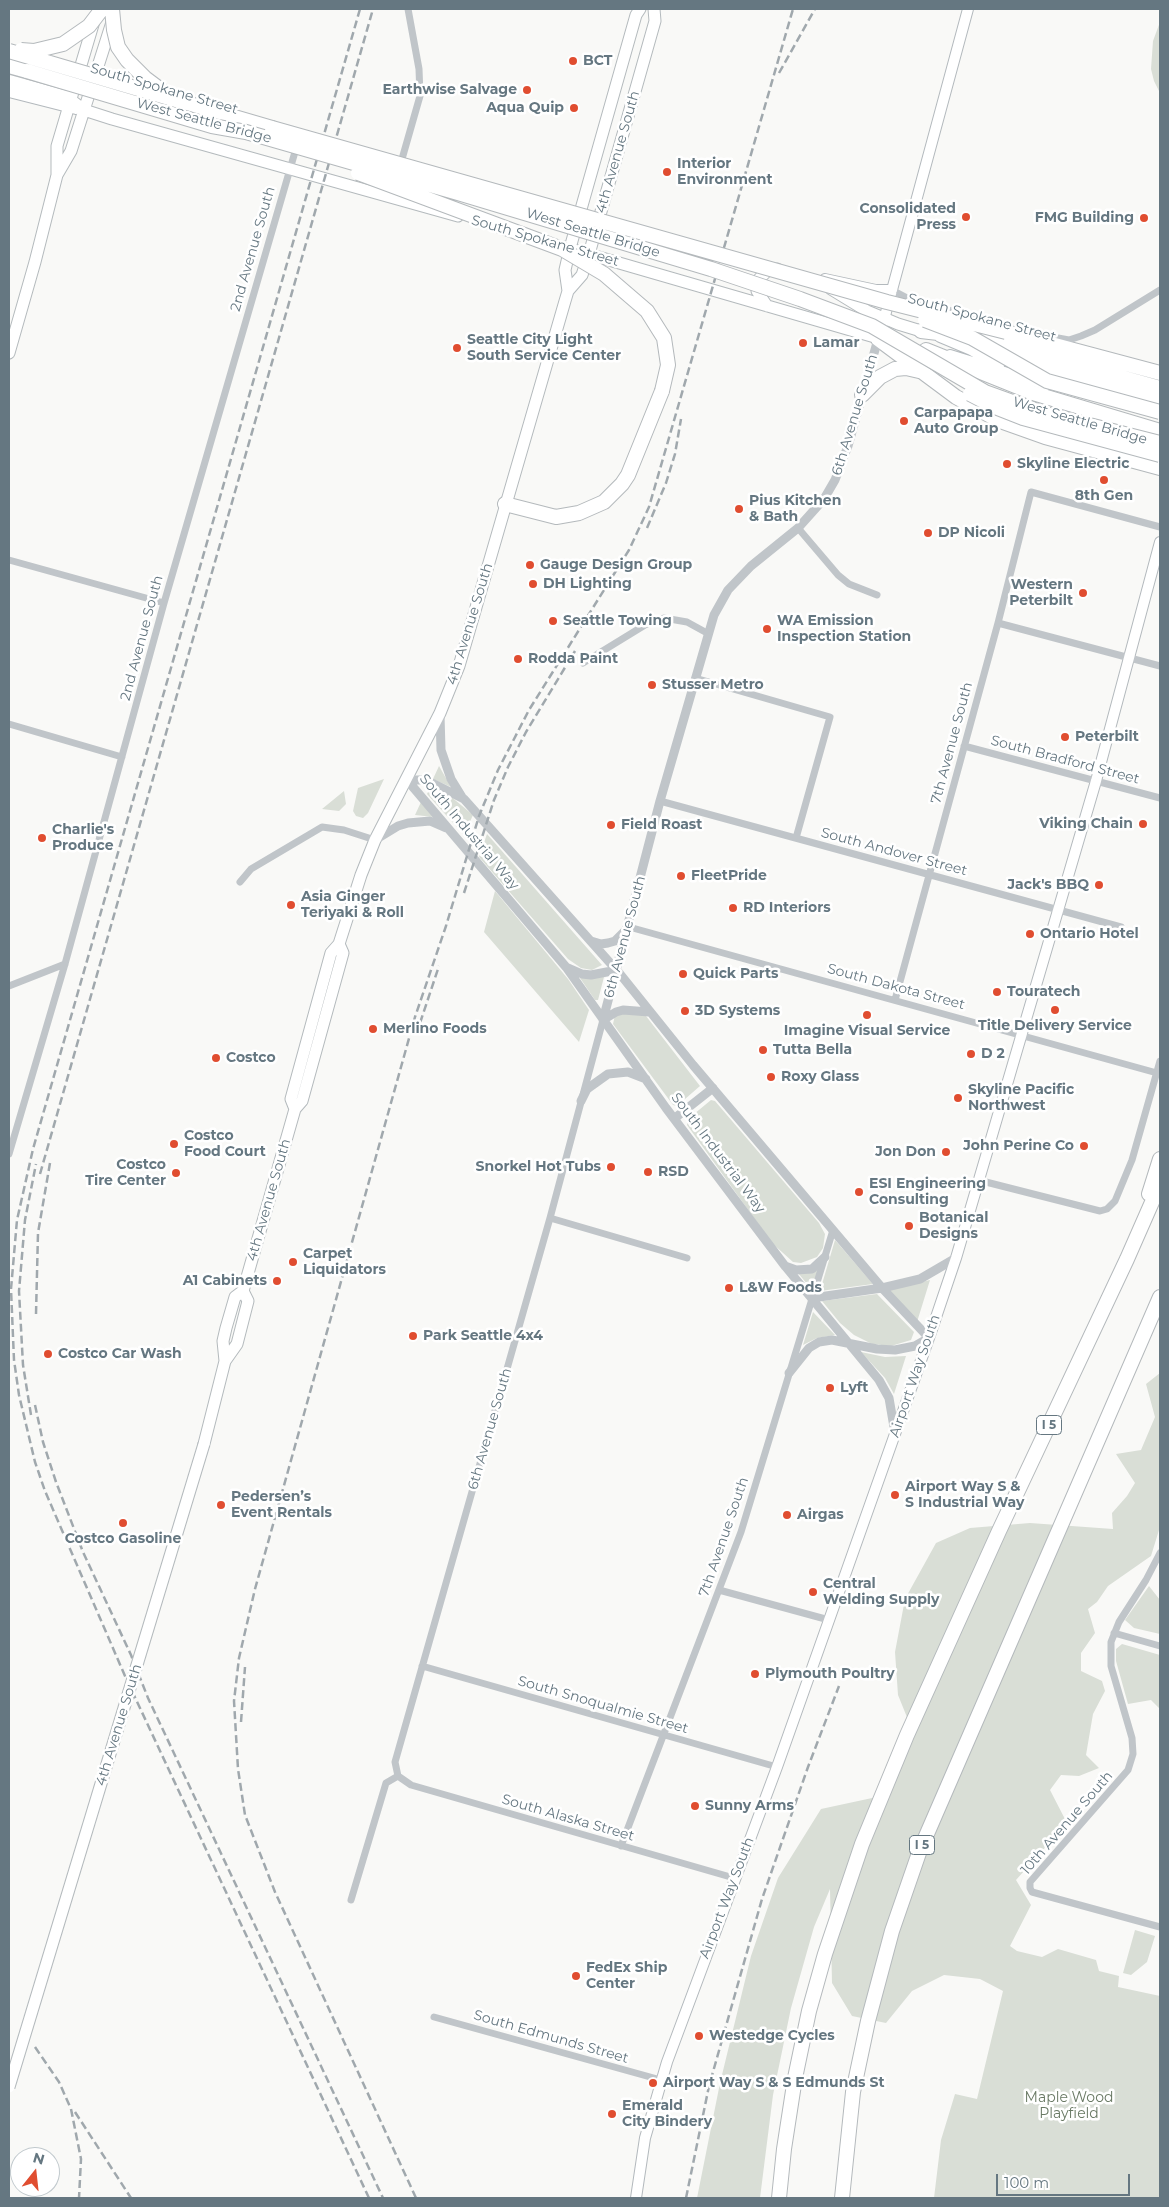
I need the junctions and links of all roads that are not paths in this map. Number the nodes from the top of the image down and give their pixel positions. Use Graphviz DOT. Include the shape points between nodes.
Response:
graph roads {
  1 [pos="97,9"];
  2 [pos="102,9"];
  3 [pos="112,9"];
  4 [pos="116,9"];
  5 [pos="408,9"];
  6 [pos="640,9"];
  7 [pos="654,9"];
  8 [pos="968,9"];
  9 [pos="9,44"];
  10 [pos="9,50"];
  11 [pos="81,65"];
  12 [pos="9,66"];
  13 [pos="96,70"];
  14 [pos="9,82"];
  15 [pos="9,92"];
  16 [pos="176,100"];
  17 [pos="69,104"];
  18 [pos="84,110"];
  19 [pos="212,126"];
  20 [pos="301,130"];
  21 [pos="370,149"];
  22 [pos="402,159"];
  23 [pos="290,168"];
  24 [pos="57,175"];
  25 [pos="359,188"];
  26 [pos="391,197"];
  27 [pos="580,211"];
  28 [pos="600,217"];
  29 [pos="570,248"];
  30 [pos="589,254"];
  31 [pos="781,269"];
  32 [pos="809,277"];
  33 [pos="1160,290"];
  34 [pos="568,291"];
  35 [pos="890,296"];
  36 [pos="767,306"];
  37 [pos="846,318"];
  38 [pos="884,319"];
  39 [pos="921,331"];
  40 [pos="1006,332"];
  41 [pos="878,339"];
  42 [pos="926,350"];
  43 [pos="9,354"];
  44 [pos="1160,365"];
  45 [pos="1006,371"];
  46 [pos="1160,373"];
  47 [pos="924,374"];
  48 [pos="1115,381"];
  49 [pos="1160,388"];
  50 [pos="862,395"];
  51 [pos="1160,399"];
  52 [pos="1160,412"];
  53 [pos="1160,417"];
  54 [pos="1160,431"];
  55 [pos="1160,443"];
  56 [pos="1160,455"];
  57 [pos="1160,468"];
  58 [pos="505,504"];
  59 [pos="1160,527"];
  60 [pos="798,528"];
  61 [pos="1160,542"];
  62 [pos="9,560"];
  63 [pos="877,595"];
  64 [pos="164,603"];
  65 [pos="998,623"];
  66 [pos="707,632"];
  67 [pos="1129,657"];
  68 [pos="583,663"];
  69 [pos="1160,666"];
  70 [pos="695,678"];
  71 [pos="440,713"];
  72 [pos="9,724"];
  73 [pos="964,746"];
  74 [pos="122,756"];
  75 [pos="407,780"];
  76 [pos="1096,781"];
  77 [pos="1160,798"];
  78 [pos="464,799"];
  79 [pos="660,801"];
  80 [pos="448,828"];
  81 [pos="796,838"];
  82 [pos="375,840"];
  83 [pos="930,875"];
  84 [pos="240,882"];
  85 [pos="1058,910"];
  86 [pos="629,927"];
  87 [pos="1121,927"];
  88 [pos="590,940"];
  89 [pos="339,944"];
  90 [pos="65,964"];
  91 [pos="566,967"];
  92 [pos="617,970"];
  93 [pos="324,979"];
  94 [pos="9,986"];
  95 [pos="895,1000"];
  96 [pos="649,1012"];
  97 [pos="603,1020"];
  98 [pos="321,1032"];
  99 [pos="1022,1035"];
  100 [pos="1160,1061"];
  101 [pos="1157,1073"];
  102 [pos="646,1079"];
  103 [pos="713,1088"];
  104 [pos="581,1102"];
  105 [pos="295,1109"];
  106 [pos="675,1118"];
  107 [pos="9,1154"];
  108 [pos="1160,1159"];
  109 [pos="978,1180"];
  110 [pos="1160,1184"];
  111 [pos="550,1218"];
  112 [pos="833,1230"];
  113 [pos="825,1257"];
  114 [pos="687,1258"];
  115 [pos="956,1258"];
  116 [pos="1127,1260"];
  117 [pos="785,1266"];
  118 [pos="882,1288"];
  119 [pos="1160,1297"];
  120 [pos="812,1298"];
  121 [pos="930,1338"];
  122 [pos="848,1343"];
  123 [pos="789,1372"];
  124 [pos="895,1432"];
  125 [pos="1160,1553"];
  126 [pos="720,1590"];
  127 [pos="829,1620"];
  128 [pos="1114,1633"];
  129 [pos="1160,1646"];
  130 [pos="422,1666"];
  131 [pos="664,1735"];
  132 [pos="777,1767"];
  133 [pos="398,1776"];
  134 [pos="621,1846"];
  135 [pos="734,1878"];
  136 [pos="351,1900"];
  137 [pos="1160,1927"];
  138 [pos="434,2017"];
  139 [pos="661,2080"];
  140 [pos="9,2087"];
  141 [pos="636,2198"];
  142 [pos="779,2198"];
  143 [pos="842,2198"];
  1 -- 11 [label="main road"];
  2 -- 10 [label="highway, bridge" via="89,26 63,44 34,51"];
  3 -- 16 [label="highway, bridge" via="118,47 127,60 145,78"];
  4 -- 13 [label="main road"];
  5 -- 22 [label="street" via="419,69 420,96"];
  6 -- 27 [label="main road, 4th Avenue South"];
  7 -- 28 [label="main road, 4th Avenue South" via="655,20"];
  8 -- 35 [label="main road, 6th Avenue South"];
  9 -- 11 [label="main road, South Spokane Street"];
  10 -- 16 [label="highway, West Seattle Bridge, bridge"];
  11 -- 13 [label="main road, South Spokane Street"];
  11 -- 17 [label="main road"];
  12 -- 19 [label="highway, West Seattle Bridge, bridge"];
  13 -- 18 [label="main road"];
  13 -- 20 [label="main road, South Spokane Street"];
  14 -- 17 [label="highway"];
  15 -- 17 [label="main road, South Spokane Street"];
  16 -- 35 [label="highway, West Seattle Bridge, bridge"];
  17 -- 18 [label="main road, South Spokane Street"];
  17 -- 24 [label="main road" via="57,146"];
  18 -- 23 [label="main road, South Spokane Street"];
  18 -- 24 [label="main road" via="71,151"];
  19 -- 37 [label="highway, West Seattle Bridge, bridge" via="246,132 557,222 748,281"];
  19 -- 58 [label="highway, bridge" via="244,139 347,169 538,239 580,258 604,274 640,303 655,321 664,338 668,356 662,391 622,484 604,502 579,513 556,517"];
  20 -- 21 [label="main road, South Spokane Street"];
  20 -- 23 [label="street, 2nd Avenue South"];
  21 -- 22 [label="main road, South Spokane Street"];
  21 -- 25 [label="main road"];
  22 -- 26 [label="main road"];
  22 -- 27 [label="main road, South Spokane Street"];
  23 -- 25 [label="main road, South Spokane Street"];
  23 -- 64 [label="street, 2nd Avenue South"];
  24 -- 43 [label="main road"];
  25 -- 26 [label="main road, South Spokane Street"];
  26 -- 29 [label="main road, South Spokane Street"];
  27 -- 28 [label="main road, South Spokane Street"];
  27 -- 29 [label="main road, 4th Avenue South"];
  28 -- 30 [label="main road, 4th Avenue South"];
  28 -- 31 [label="main road, South Spokane Street"];
  29 -- 30 [label="main road, South Spokane Street"];
  29 -- 34 [label="main road, 4th Avenue South" via="565,270"];
  30 -- 34 [label="main road, 4th Avenue South" via="582,275"];
  30 -- 36 [label="main road, South Spokane Street"];
  31 -- 32 [label="main road, South Spokane Street"];
  31 -- 36 [label="main road" via="767,271 759,279 757,290"];
  32 -- 35 [label="main road, South Spokane Street" via="844,282"];
  32 -- 38 [label="main road, South Spokane Street"];
  33 -- 35 [label="street, South Spokane Street" via="1095,330 1069,340"];
  34 -- 58 [label="main road, 4th Avenue South"];
  35 -- 38 [label="main road, 6th Avenue South"];
  35 -- 40 [label="highway, West Seattle Bridge, bridge"];
  35 -- 52 [label="highway, bridge" via="908,314 972,338 1047,381"];
  36 -- 41 [label="main road, South Spokane Street"];
  37 -- 55 [label="highway, West Seattle Bridge, bridge" via="872,326 985,392 1046,414"];
  37 -- 56 [label="highway, bridge" via="995,407 1030,420"];
  38 -- 39 [label="main road, South Spokane Street"];
  38 -- 41 [label="main road, 6th Avenue South"];
  39 -- 45 [label="main road, South Spokane Street" via="971,350"];
  39 -- 48 [label="highway" via="991,341 1040,365"];
  40 -- 44 [label="highway" via="1060,341"];
  40 -- 46 [label="highway"];
  41 -- 42 [label="main road, South Spokane Street"];
  41 -- 47 [label="highway"];
  41 -- 50 [label="street, 6th Avenue South"];
  42 -- 45 [label="main road, South Spokane Street"];
  42 -- 54 [label="highway" via="1043,396"];
  45 -- 53 [label="main road, South Spokane Street" via="1047,386"];
  47 -- 50 [label="highway" via="906,368 895,369 880,377"];
  47 -- 57 [label="highway" via="961,400 1027,431"];
  48 -- 49 [label="highway"];
  48 -- 51 [label="highway"];
  50 -- 60 [label="street, 6th Avenue South" via="848,446 834,480 820,504"];
  58 -- 71 [label="main road, 4th Avenue South" via="459,666"];
  59 -- 65 [label="street, 7th Avenue South" via="1031,492"];
  60 -- 63 [label="street" via="838,575 849,584"];
  60 -- 66 [label="street, 6th Avenue South" via="751,566 728,590"];
  61 -- 67 [label="main road, Airport Way South"];
  62 -- 64 [label="street"];
  64 -- 74 [label="street, 2nd Avenue South"];
  65 -- 67 [label="street"];
  65 -- 73 [label="street, 7th Avenue South"];
  66 -- 68 [label="street" via="687,622 664,618 645,625"];
  66 -- 70 [label="street, 6th Avenue South"];
  67 -- 69 [label="street"];
  67 -- 76 [label="main road, Airport Way South"];
  70 -- 79 [label="street, 6th Avenue South"];
  70 -- 81 [label="street" via="830,717"];
  71 -- 75 [label="main road, 4th Avenue South"];
  71 -- 78 [label="street" via="441,750 451,779"];
  72 -- 74 [label="street"];
  73 -- 76 [label="street, South Bradford Street"];
  73 -- 83 [label="street, 7th Avenue South"];
  74 -- 90 [label="street, 2nd Avenue South"];
  75 -- 78 [label="street, South Industrial Way" via="426,780"];
  75 -- 80 [label="street, South Industrial Way"];
  75 -- 82 [label="main road, 4th Avenue South"];
  76 -- 77 [label="street, South Bradford Street"];
  76 -- 85 [label="main road, Airport Way South"];
  78 -- 88 [label="street, South Industrial Way"];
  79 -- 81 [label="street, South Andover Street"];
  79 -- 86 [label="street, 6th Avenue South"];
  80 -- 82 [label="street" via="430,822 408,823"];
  80 -- 91 [label="street, South Industrial Way"];
  81 -- 83 [label="street, South Andover Street"];
  82 -- 84 [label="street" via="322,827 251,869"];
  82 -- 89 [label="main road, 4th Avenue South"];
  83 -- 85 [label="street, South Andover Street"];
  83 -- 95 [label="street, 7th Avenue South"];
  85 -- 87 [label="street, South Andover Street"];
  85 -- 99 [label="main road, Airport Way South"];
  86 -- 88 [label="street" via="608,943"];
  86 -- 92 [label="street, 6th Avenue South"];
  86 -- 95 [label="street, South Dakota Street"];
  88 -- 92 [label="street, South Industrial Way"];
  89 -- 93 [label="main road, 4th Avenue South" via="331,953"];
  89 -- 98 [label="main road, 4th Avenue South" via="343,953"];
  90 -- 94 [label="street"];
  90 -- 107 [label="street, 2nd Avenue South"];
  91 -- 92 [label="street" via="592,975"];
  91 -- 97 [label="street, South Industrial Way"];
  92 -- 96 [label="street, South Industrial Way"];
  92 -- 97 [label="street, 6th Avenue South"];
  93 -- 98 [label="main road" via="328,984 317,1026"];
  93 -- 105 [label="main road, 4th Avenue South" via="291,1099"];
  95 -- 99 [label="street, South Dakota Street"];
  96 -- 97 [label="street" via="623,1010"];
  96 -- 103 [label="street, South Industrial Way"];
  97 -- 102 [label="street, South Industrial Way"];
  97 -- 104 [label="street, 6th Avenue South"];
  98 -- 105 [label="main road, 4th Avenue South" via="302,1101"];
  99 -- 101 [label="street, South Dakota Street"];
  99 -- 109 [label="main road, Airport Way South"];
  100 -- 101 [label="street"];
  101 -- 109 [label="street" via="1132,1160 1115,1201 1107,1208 1100,1211"];
  102 -- 104 [label="street" via="628,1072 608,1074 587,1089"];
  102 -- 106 [label="street, South Industrial Way"];
  103 -- 106 [label="street"];
  103 -- 112 [label="street, South Industrial Way"];
  104 -- 111 [label="street, 6th Avenue South"];
  105 -- 140 [label="main road, 4th Avenue South, bridge" via="243,1291 235,1297 224,1335 225,1361 204,1444"];
  106 -- 117 [label="street, South Industrial Way"];
  108 -- 116 [label="highway"];
  109 -- 115 [label="main road, Airport Way South"];
  110 -- 116 [label="highway, I 5"];
  111 -- 114 [label="street"];
  111 -- 130 [label="street, 6th Avenue South"];
  112 -- 113 [label="street, 7th Avenue South"];
  112 -- 118 [label="street, South Industrial Way"];
  113 -- 117 [label="street" via="812,1269 796,1270"];
  113 -- 120 [label="street, 7th Avenue South"];
  115 -- 118 [label="street" via="920,1279"];
  115 -- 121 [label="main road, Airport Way South"];
  116 -- 142 [label="highway, I 5" via="999,1531 886,1783 845,1892 822,1964 795,2078"];
  117 -- 120 [label="street, South Industrial Way"];
  118 -- 120 [label="street"];
  118 -- 121 [label="street, South Industrial Way"];
  119 -- 143 [label="highway, I 5" via="920,1850 892,1931 868,2021 854,2092"];
  120 -- 122 [label="street, South Industrial Way"];
  120 -- 123 [label="street, 7th Avenue South"];
  121 -- 122 [label="street" via="915,1346 894,1350 877,1350"];
  121 -- 124 [label="main road, Airport Way South"];
  122 -- 123 [label="street" via="819,1342 809,1348"];
  122 -- 124 [label="street, South Industrial Way" via="879,1380 889,1398"];
  123 -- 126 [label="street, 7th Avenue South" via="741,1532"];
  124 -- 127 [label="main road, Airport Way South"];
  125 -- 128 [label="street, 10th Avenue South"];
  126 -- 127 [label="street"];
  126 -- 131 [label="street, 7th Avenue South"];
  127 -- 132 [label="main road, Airport Way South"];
  128 -- 129 [label="street"];
  128 -- 137 [label="street, 10th Avenue South" via="1111,1666 1132,1738 1131,1763 1124,1776 1030,1882 1030,1888 1032,1892"];
  130 -- 131 [label="street, South Snoqualmie Street"];
  130 -- 133 [label="street, 6th Avenue South" via="394,1762"];
  131 -- 132 [label="street, South Snoqualmie Street"];
  131 -- 134 [label="street, 7th Avenue South"];
  132 -- 135 [label="main road, Airport Way South"];
  133 -- 134 [label="street, South Alaska Street" via="411,1785"];
  133 -- 136 [label="street" via="386,1783"];
  134 -- 135 [label="street, South Alaska Street"];
  135 -- 139 [label="main road, Airport Way South"];
  138 -- 139 [label="street, South Edmunds Street"];
  139 -- 141 [label="main road, Airport Way South" via="645,2138"];
}
